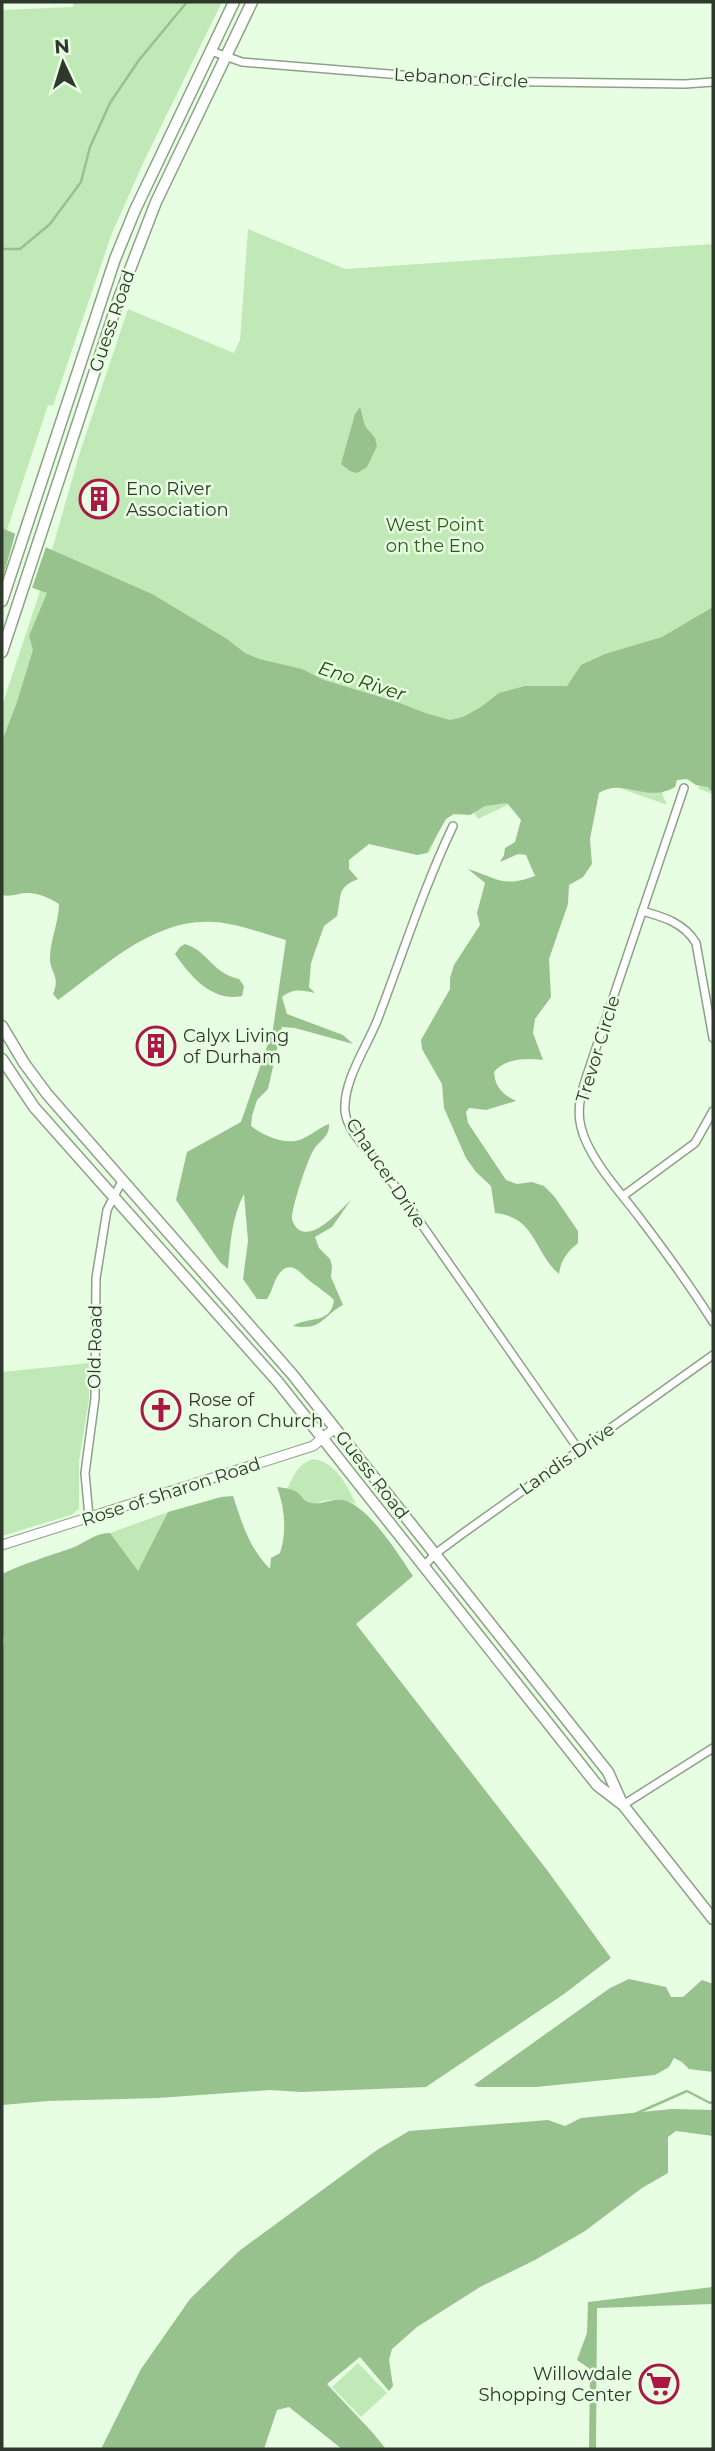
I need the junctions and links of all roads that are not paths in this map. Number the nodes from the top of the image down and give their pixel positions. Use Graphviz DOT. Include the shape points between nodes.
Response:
graph roads {
  1 [pos="234,2"];
  2 [pos="253,2"];
  3 [pos="211,51"];
  4 [pos="227,58"];
  5 [pos="713,82"];
  6 [pos="2,601"];
  7 [pos="2,652"];
  8 [pos="684,788"];
  9 [pos="453,826"];
  10 [pos="642,911"];
  11 [pos="2,1026"];
  12 [pos="713,1038"];
  13 [pos="2,1059"];
  14 [pos="713,1111"];
  15 [pos="122,1181"];
  16 [pos="624,1196"];
  17 [pos="114,1197"];
  18 [pos="713,1322"];
  19 [pos="713,1355"];
  20 [pos="335,1428"];
  21 [pos="323,1438"];
  22 [pos="579,1450"];
  23 [pos="89,1517"];
  24 [pos="2,1545"];
  25 [pos="435,1555"];
  26 [pos="424,1566"];
  27 [pos="713,1748"];
  28 [pos="623,1805"];
  29 [pos="713,1919"];
  1 -- 3 [label="main road, Guess Road"];
  2 -- 4 [label="main road, Guess Road"];
  3 -- 4 [label="street, Lebanon Circle"];
  3 -- 6 [label="main road, Guess Road" via="115,259"];
  4 -- 5 [label="street, Lebanon Circle" via="467,81"];
  4 -- 7 [label="main road, Guess Road" via="152,213 119,298"];
  8 -- 10 [label="street, Trevor Circle"];
  9 -- 22 [label="street, Chaucer Drive" via="353,1075 346,1117"];
  10 -- 12 [label="street" via="676,923 696,943"];
  10 -- 16 [label="street, Trevor Circle" via="579,1102 583,1134"];
  11 -- 15 [label="main road, Guess Road" via="47,1094"];
  13 -- 17 [label="main road, Guess Road" via="34,1107"];
  14 -- 16 [label="street" via="695,1143"];
  15 -- 17 [label="street, Old Road"];
  15 -- 20 [label="main road, Guess Road"];
  16 -- 18 [label="street, Trevor Circle"];
  17 -- 21 [label="main road, Guess Road" via="234,1330"];
  17 -- 23 [label="street, Old Road" via="107,1210 96,1278 95,1398 85,1473"];
  19 -- 22 [label="street, Landis Drive"];
  20 -- 21 [label="street, Rose of Sharon Road"];
  20 -- 25 [label="main road, Guess Road"];
  21 -- 23 [label="street, Rose of Sharon Road" via="313,1446"];
  21 -- 26 [label="main road, Guess Road"];
  22 -- 25 [label="street, Landis Drive"];
  23 -- 24 [label="street, Rose of Sharon Road"];
  25 -- 26 [label="street, Landis Drive"];
  25 -- 28 [label="main road, Guess Road" via="608,1772"];
  26 -- 28 [label="main road, Guess Road" via="597,1785"];
  27 -- 28 [label="street"];
  28 -- 29 [label="main road, Guess Road"];
}
